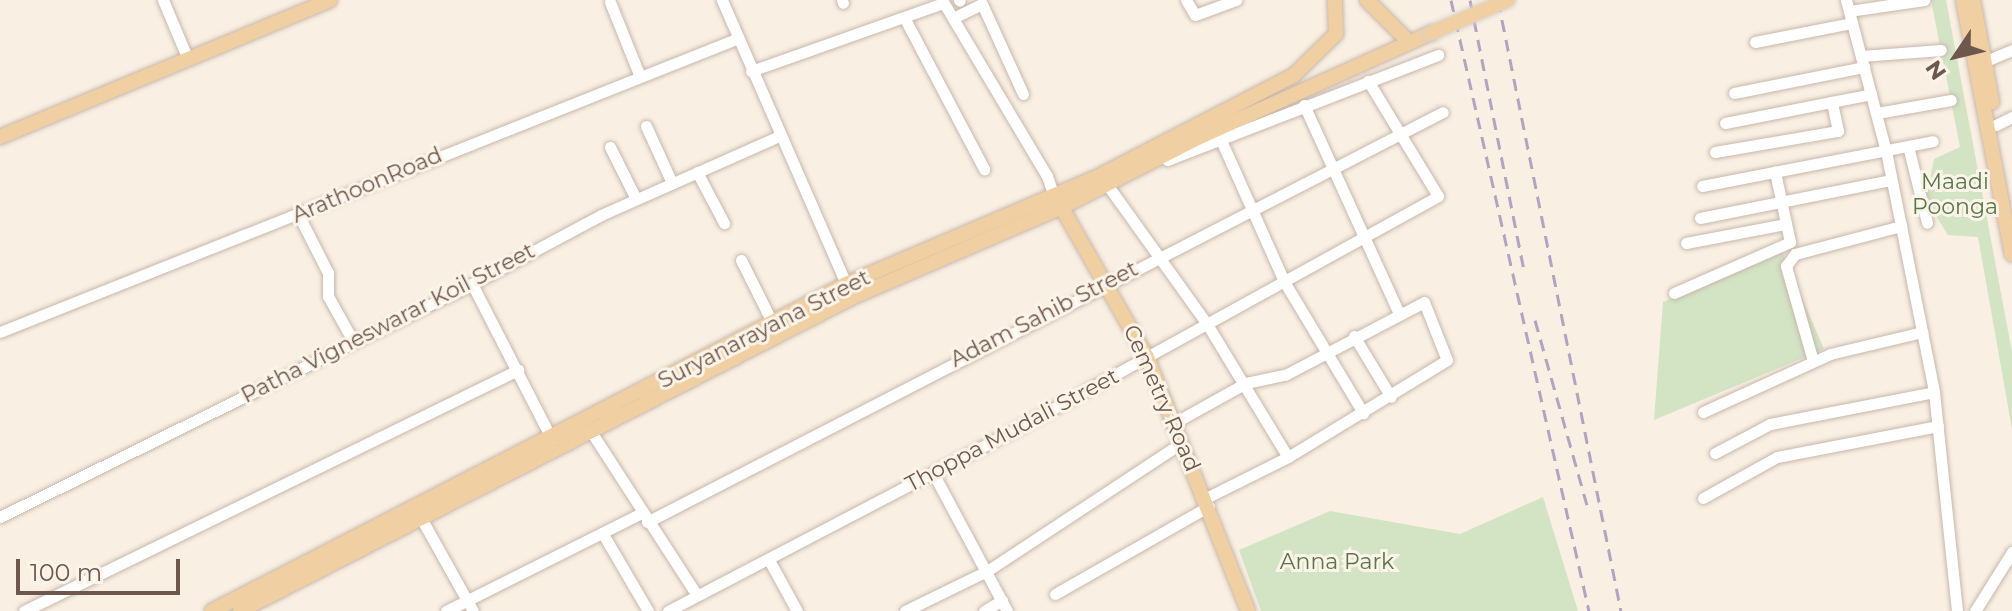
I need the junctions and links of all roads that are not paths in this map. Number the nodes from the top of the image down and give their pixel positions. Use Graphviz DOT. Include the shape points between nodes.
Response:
graph roads {
  1 [pos="163,0"];
  2 [pos="330,0"];
  3 [pos="722,0"];
  4 [pos="1186,0"];
  5 [pos="1236,0"];
  6 [pos="1335,0"];
  7 [pos="1367,0"];
  8 [pos="1508,0"];
  9 [pos="1924,0"];
  10 [pos="1963,0"];
  11 [pos="1973,0"];
  12 [pos="942,1"];
  13 [pos="610,2"];
  14 [pos="1849,11"];
  15 [pos="953,18"];
  16 [pos="905,19"];
  17 [pos="736,39"];
  18 [pos="1409,42"];
  19 [pos="1755,42"];
  20 [pos="1941,50"];
  21 [pos="2012,50"];
  22 [pos="1438,55"];
  23 [pos="187,57"];
  24 [pos="1986,61"];
  25 [pos="1862,62"];
  26 [pos="751,71"];
  27 [pos="639,74"];
  28 [pos="1368,81"];
  29 [pos="1734,93"];
  30 [pos="1023,94"];
  31 [pos="1871,94"];
  32 [pos="1951,100"];
  33 [pos="1832,102"];
  34 [pos="1304,105"];
  35 [pos="1443,112"];
  36 [pos="1877,113"];
  37 [pos="2012,117"];
  38 [pos="1725,123"];
  39 [pos="1996,125"];
  40 [pos="646,126"];
  41 [pos="779,136"];
  42 [pos="0,137"];
  43 [pos="1402,137"];
  44 [pos="1220,138"];
  45 [pos="1933,141"];
  46 [pos="1908,146"];
  47 [pos="610,147"];
  48 [pos="1886,151"];
  49 [pos="1715,152"];
  50 [pos="1145,163"];
  51 [pos="984,169"];
  52 [pos="1334,169"];
  53 [pos="697,172"];
  54 [pos="1775,172"];
  55 [pos="1891,180"];
  56 [pos="672,183"];
  57 [pos="1106,183"];
  58 [pos="1702,186"];
  59 [pos="636,199"];
  60 [pos="1781,201"];
  61 [pos="1058,202"];
  62 [pos="2012,204"];
  63 [pos="1251,209"];
  64 [pos="298,214"];
  65 [pos="1700,218"];
  66 [pos="724,223"];
  67 [pos="1927,223"];
  68 [pos="1786,224"];
  69 [pos="1901,226"];
  70 [pos="1365,234"];
  71 [pos="1686,243"];
  72 [pos="2012,254"];
  73 [pos="1159,255"];
  74 [pos="741,260"];
  75 [pos="1108,281"];
  76 [pos="1285,283"];
  77 [pos="472,284"];
  78 [pos="850,290"];
  79 [pos="1674,293"];
  80 [pos="1399,313"];
  81 [pos="772,322"];
  82 [pos="1207,324"];
  83 [pos="0,332"];
  84 [pos="1922,332"];
  85 [pos="1354,336"];
  86 [pos="353,341"];
  87 [pos="1327,352"];
  88 [pos="1147,357"];
  89 [pos="1813,361"];
  90 [pos="518,370"];
  91 [pos="1246,383"];
  92 [pos="1934,392"];
  93 [pos="1391,397"];
  94 [pos="1703,412"];
  95 [pos="1363,413"];
  96 [pos="1174,423"];
  97 [pos="1938,426"];
  98 [pos="590,430"];
  99 [pos="551,438"];
  100 [pos="1181,443"];
  101 [pos="1715,453"];
  102 [pos="1288,457"];
  103 [pos="933,473"];
  104 [pos="1703,498"];
  105 [pos="1208,502"];
  106 [pos="0,517"];
  107 [pos="421,518"];
  108 [pos="645,518"];
  109 [pos="603,534"];
  110 [pos="2012,552"];
  111 [pos="769,560"];
  112 [pos="987,571"];
  113 [pos="696,594"];
  114 [pos="1055,594"];
  115 [pos="470,606"];
  116 [pos="1004,606"];
  117 [pos="250,609"];
  118 [pos="24,611"];
  119 [pos="212,611"];
  120 [pos="446,611"];
  121 [pos="648,611"];
  122 [pos="668,611"];
  123 [pos="797,611"];
  124 [pos="905,611"];
  125 [pos="984,611"];
  126 [pos="1248,611"];
  127 [pos="1957,611"];
  128 [pos="1975,611"];
  1 -- 23 [label="street"];
  2 -- 23 [label="main road"];
  3 -- 17 [label="street"];
  4 -- 5 [label="street" via="1195,15"];
  6 -- 61 [label="main road, Suryanarayana Street" via="1336,34 1294,75"];
  7 -- 18 [label="main road"];
  8 -- 18 [label="main road, Suryanarayana Street, bridge"];
  9 -- 14 [label="street"];
  10 -- 72 [label="main road"];
  11 -- 24 [label="main road"];
  12 -- 15 [label="street"];
  12 -- 16 [label="street"];
  13 -- 27 [label="street"];
  14 -- 19 [label="street"];
  14 -- 25 [label="street"];
  15 -- 30 [label="street" via="982,4"];
  15 -- 61 [label="street"];
  16 -- 26 [label="street"];
  16 -- 51 [label="street"];
  17 -- 26 [label="street"];
  17 -- 27 [label="street, ArathoonRoad"];
  18 -- 50 [label="main road, Suryanarayana Street"];
  20 -- 25 [label="street"];
  21 -- 24 [label="street"];
  22 -- 28 [label="street"];
  23 -- 42 [label="main road"];
  24 -- 39 [label="main road"];
  25 -- 29 [label="street"];
  25 -- 31 [label="street"];
  26 -- 41 [label="street"];
  27 -- 64 [label="street, ArathoonRoad"];
  28 -- 34 [label="street"];
  28 -- 43 [label="street"];
  31 -- 33 [label="street"];
  31 -- 36 [label="street"];
  32 -- 36 [label="street"];
  33 -- 38 [label="street"];
  33 -- 49 [label="street" via="1838,131"];
  34 -- 44 [label="street"];
  34 -- 52 [label="street"];
  35 -- 43 [label="street, Adam Sahib Street"];
  36 -- 48 [label="street"];
  37 -- 39 [label="street"];
  39 -- 62 [label="main road"];
  40 -- 56 [label="street"];
  41 -- 53 [label="street, Patha Vigneswarar Koil Street"];
  41 -- 78 [label="street"];
  43 -- 52 [label="street, Adam Sahib Street"];
  43 -- 70 [label="street, Thoppa Mudali Street" via="1438,196"];
  44 -- 50 [label="street" via="1168,160"];
  44 -- 63 [label="street"];
  45 -- 46 [label="street"];
  46 -- 48 [label="street"];
  46 -- 67 [label="street"];
  47 -- 59 [label="street"];
  48 -- 54 [label="street"];
  48 -- 55 [label="street"];
  50 -- 57 [label="main road, Suryanarayana Street"];
  52 -- 63 [label="street, Adam Sahib Street"];
  52 -- 70 [label="street"];
  53 -- 56 [label="street, Patha Vigneswarar Koil Street"];
  53 -- 66 [label="street"];
  54 -- 58 [label="street"];
  54 -- 60 [label="street"];
  55 -- 60 [label="street"];
  55 -- 69 [label="street"];
  56 -- 59 [label="street, Patha Vigneswarar Koil Street"];
  57 -- 61 [label="main road, Suryanarayana Street"];
  57 -- 73 [label="street"];
  59 -- 77 [label="street, Patha Vigneswarar Koil Street"];
  60 -- 65 [label="street"];
  60 -- 68 [label="street"];
  61 -- 75 [label="main road, Cemetry Road"];
  61 -- 78 [label="main road, Suryanarayana Street"];
  63 -- 73 [label="street, Adam Sahib Street"];
  63 -- 76 [label="street"];
  64 -- 83 [label="street, ArathoonRoad"];
  64 -- 86 [label="street" via="328,273 328,296"];
  68 -- 71 [label="street"];
  68 -- 79 [label="street" via="1790,242"];
  69 -- 84 [label="street"];
  69 -- 89 [label="street" via="1795,254 1786,266"];
  70 -- 76 [label="street, Thoppa Mudali Street"];
  70 -- 80 [label="street"];
  73 -- 75 [label="street, Adam Sahib Street"];
  73 -- 82 [label="street"];
  74 -- 81 [label="street"];
  75 -- 88 [label="main road, Cemetry Road"];
  75 -- 108 [label="street, Adam Sahib Street"];
  76 -- 82 [label="street, Thoppa Mudali Street"];
  76 -- 87 [label="street"];
  77 -- 86 [label="street, Patha Vigneswarar Koil Street"];
  77 -- 90 [label="street"];
  78 -- 81 [label="main road, Suryanarayana Street"];
  78 -- 98 [label="main road, Suryanarayana Street"];
  80 -- 85 [label="street"];
  80 -- 93 [label="street" via="1424,302 1447,360"];
  81 -- 99 [label="main road, Suryanarayana Street"];
  82 -- 88 [label="street, Thoppa Mudali Street"];
  82 -- 91 [label="street"];
  84 -- 89 [label="street"];
  84 -- 92 [label="street"];
  85 -- 87 [label="street"];
  85 -- 93 [label="street"];
  86 -- 106 [label="street, Patha Vigneswarar Koil Street"];
  87 -- 91 [label="street" via="1285,375"];
  87 -- 95 [label="street"];
  88 -- 96 [label="main road, Cemetry Road"];
  88 -- 103 [label="street, Thoppa Mudali Street"];
  89 -- 94 [label="street"];
  90 -- 99 [label="street"];
  90 -- 118 [label="street"];
  91 -- 96 [label="street"];
  91 -- 102 [label="street"];
  92 -- 97 [label="street"];
  92 -- 101 [label="street" via="1770,424"];
  93 -- 95 [label="street"];
  95 -- 102 [label="street"];
  96 -- 100 [label="main road, Cemetry Road"];
  97 -- 104 [label="street" via="1777,457"];
  97 -- 127 [label="street"];
  98 -- 107 [label="main road, Suryanarayana Street"];
  98 -- 108 [label="street"];
  99 -- 119 [label="main road, Suryanarayana Street"];
  100 -- 105 [label="main road, Cemetry Road"];
  100 -- 112 [label="street"];
  102 -- 105 [label="street"];
  103 -- 111 [label="street, Thoppa Mudali Street"];
  103 -- 112 [label="street"];
  105 -- 114 [label="street"];
  105 -- 126 [label="main road, Cemetry Road"];
  107 -- 115 [label="street"];
  107 -- 117 [label="main road, Suryanarayana Street"];
  108 -- 109 [label="street, Adam Sahib Street"];
  108 -- 113 [label="street"];
  109 -- 115 [label="street, Adam Sahib Street"];
  109 -- 121 [label="street"];
  110 -- 128 [label="street"];
  111 -- 113 [label="street, Thoppa Mudali Street"];
  111 -- 123 [label="street"];
  112 -- 116 [label="street"];
  112 -- 124 [label="street"];
  113 -- 122 [label="street, Thoppa Mudali Street"];
  115 -- 120 [label="street, Adam Sahib Street"];
  116 -- 125 [label="street"];
}
